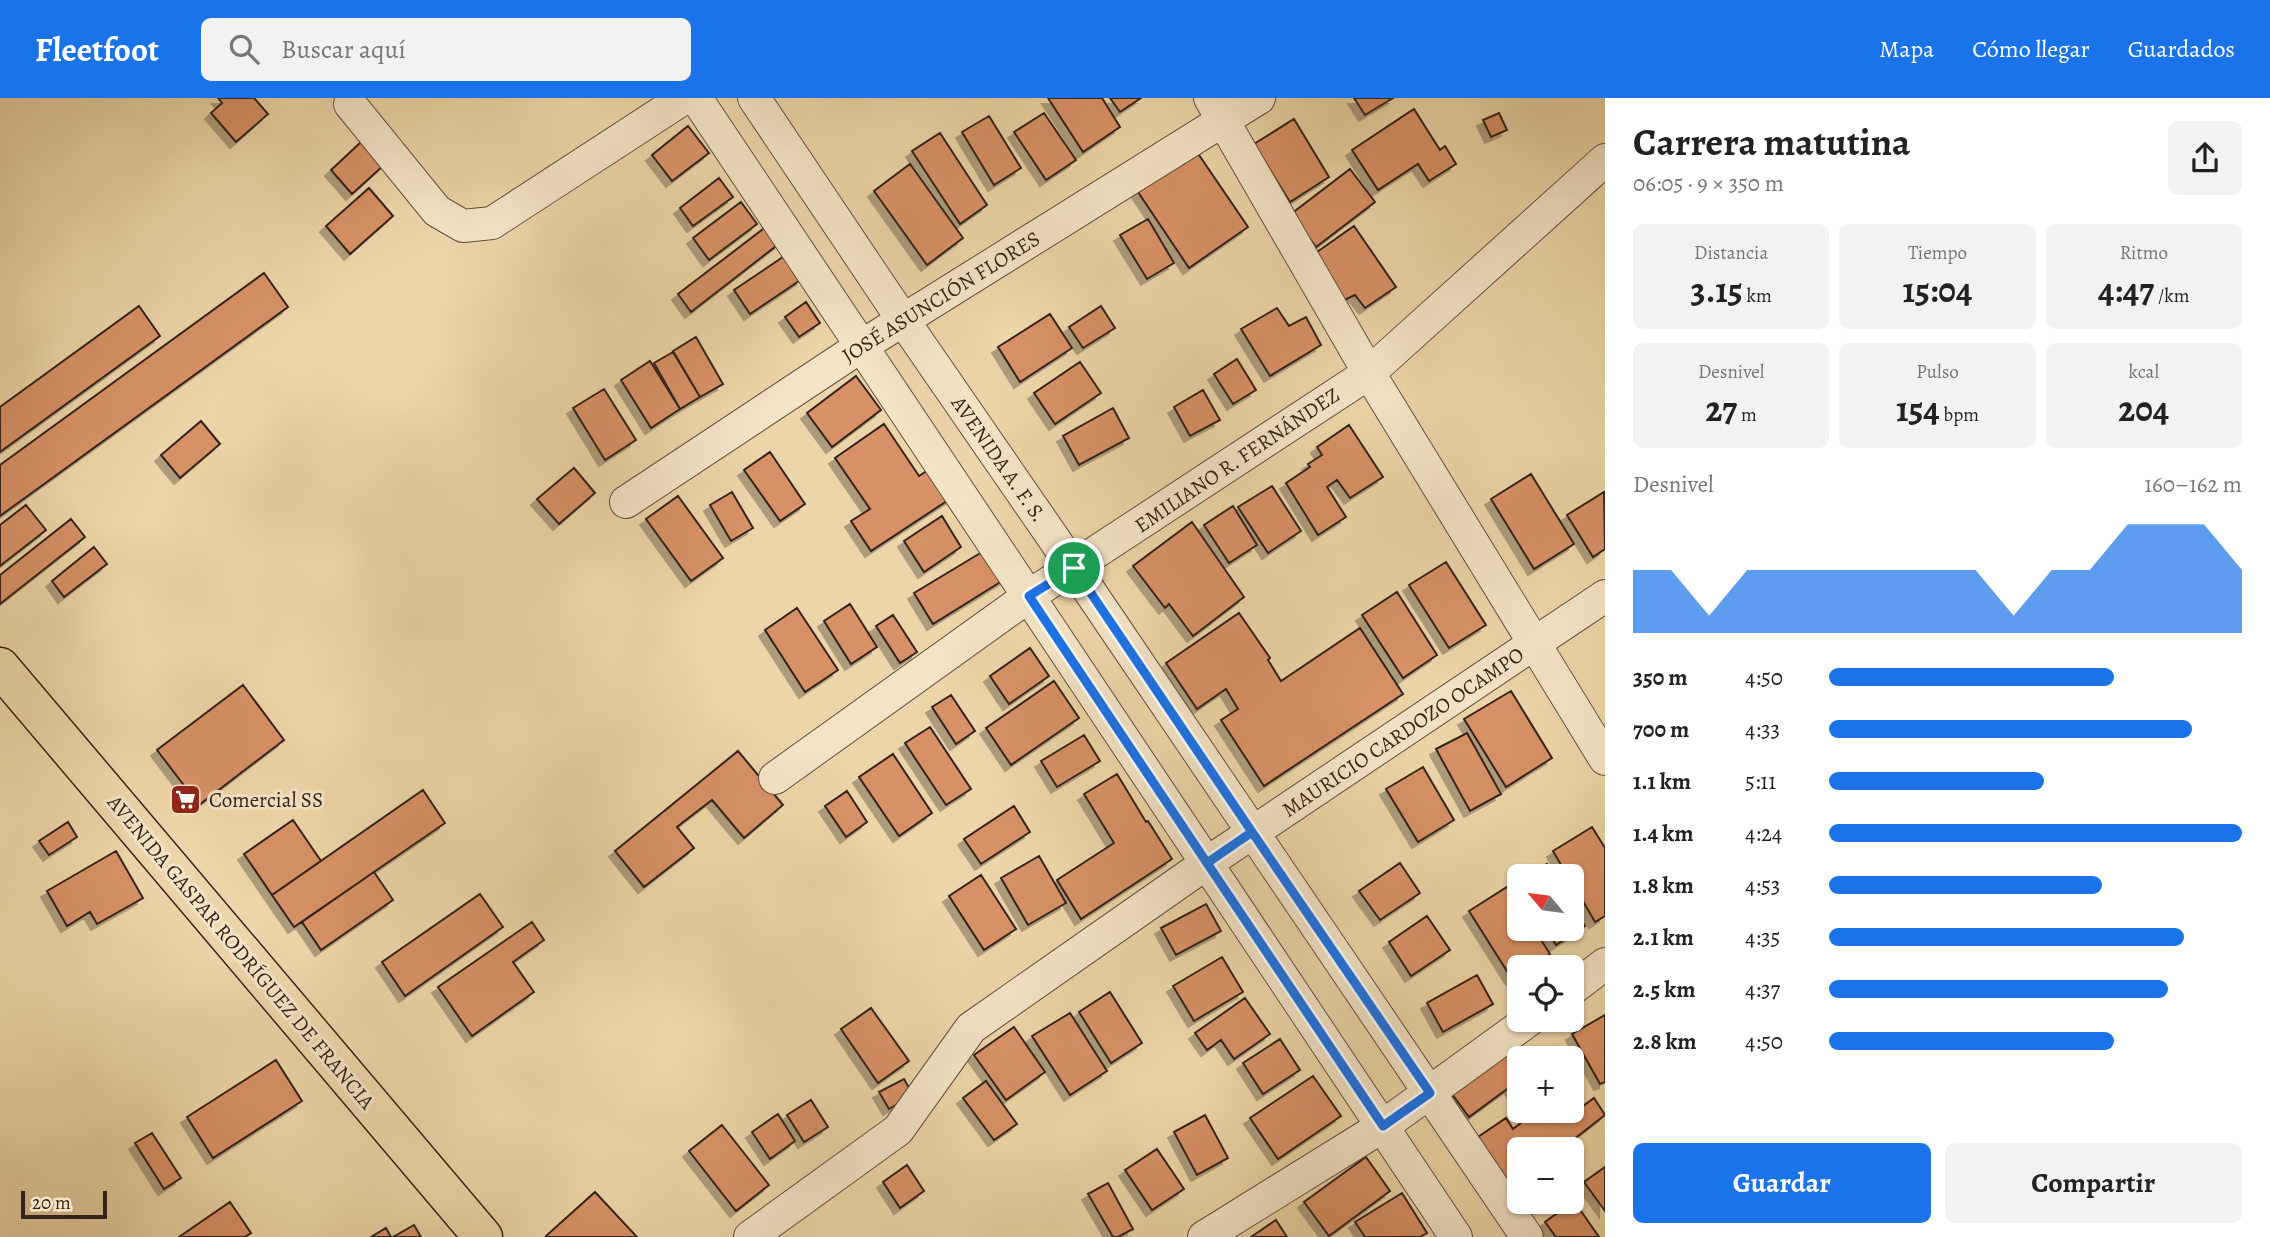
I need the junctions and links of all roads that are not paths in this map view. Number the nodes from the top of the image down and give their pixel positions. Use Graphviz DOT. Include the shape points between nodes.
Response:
graph roads {
  1 [pos="684,98"];
  2 [pos="695,98"];
  3 [pos="754,98"];
  4 [pos="1259,98"];
  5 [pos="350,104"];
  6 [pos="1216,110"];
  7 [pos="1605,160"];
  8 [pos="903,320"];
  9 [pos="860,347"];
  10 [pos="1369,373"];
  11 [pos="626,502"];
  12 [pos="1074,568"];
  13 [pos="1029,596"];
  14 [pos="1605,597"];
  15 [pos="1536,644"];
  16 [pos="4,679"];
  17 [pos="1605,759"];
  18 [pos="775,778"];
  19 [pos="1252,832"];
  20 [pos="1207,863"];
  21 [pos="1605,964"];
  22 [pos="1584,980"];
  23 [pos="1513,1032"];
  24 [pos="1430,1093"];
  25 [pos="1383,1126"];
  26 [pos="483,1237"];
  27 [pos="750,1237"];
  28 [pos="1203,1237"];
  29 [pos="1456,1237"];
  30 [pos="1527,1237"];
  1 -- 5 [label="street" via="492,223 463,226 437,211"];
  2 -- 9 [label="street"];
  3 -- 8 [label="street, AVENIDA A. F. S."];
  4 -- 6 [label="street, JOSÉ ASUNCIÓN FLORES"];
  6 -- 8 [label="street, JOSÉ ASUNCIÓN FLORES"];
  6 -- 10 [label="street"];
  7 -- 10 [label="street, EMILIANO R. FERNÁNDEZ"];
  8 -- 9 [label="street, JOSÉ ASUNCIÓN FLORES"];
  8 -- 12 [label="street, AVENIDA A. F. S."];
  9 -- 11 [label="street, JOSÉ ASUNCIÓN FLORES"];
  9 -- 13 [label="street"];
  10 -- 12 [label="street, EMILIANO R. FERNÁNDEZ"];
  10 -- 15 [label="street"];
  12 -- 13 [label="street, EMILIANO R. FERNÁNDEZ"];
  12 -- 19 [label="street, AVENIDA A. F. S."];
  13 -- 18 [label="street, EMILIANO R. FERNÁNDEZ"];
  13 -- 20 [label="street"];
  14 -- 15 [label="street, MAURICIO CARDOZO OCAMPO"];
  15 -- 17 [label="street"];
  15 -- 19 [label="street, MAURICIO CARDOZO OCAMPO"];
  16 -- 26 [label="main road, AVENIDA GASPAR RODRÍGUEZ DE FRANCIA"];
  19 -- 20 [label="street, MAURICIO CARDOZO OCAMPO"];
  19 -- 24 [label="street, AVENIDA A. F. S."];
  20 -- 25 [label="street"];
  20 -- 27 [label="street, MAURICIO CARDOZO OCAMPO" via="971,1028 898,1130"];
  21 -- 22 [label="street"];
  23 -- 24 [label="street"];
  24 -- 25 [label="street"];
  24 -- 30 [label="street, AVENIDA A. F. S."];
  25 -- 28 [label="street"];
  25 -- 29 [label="street"];
}
